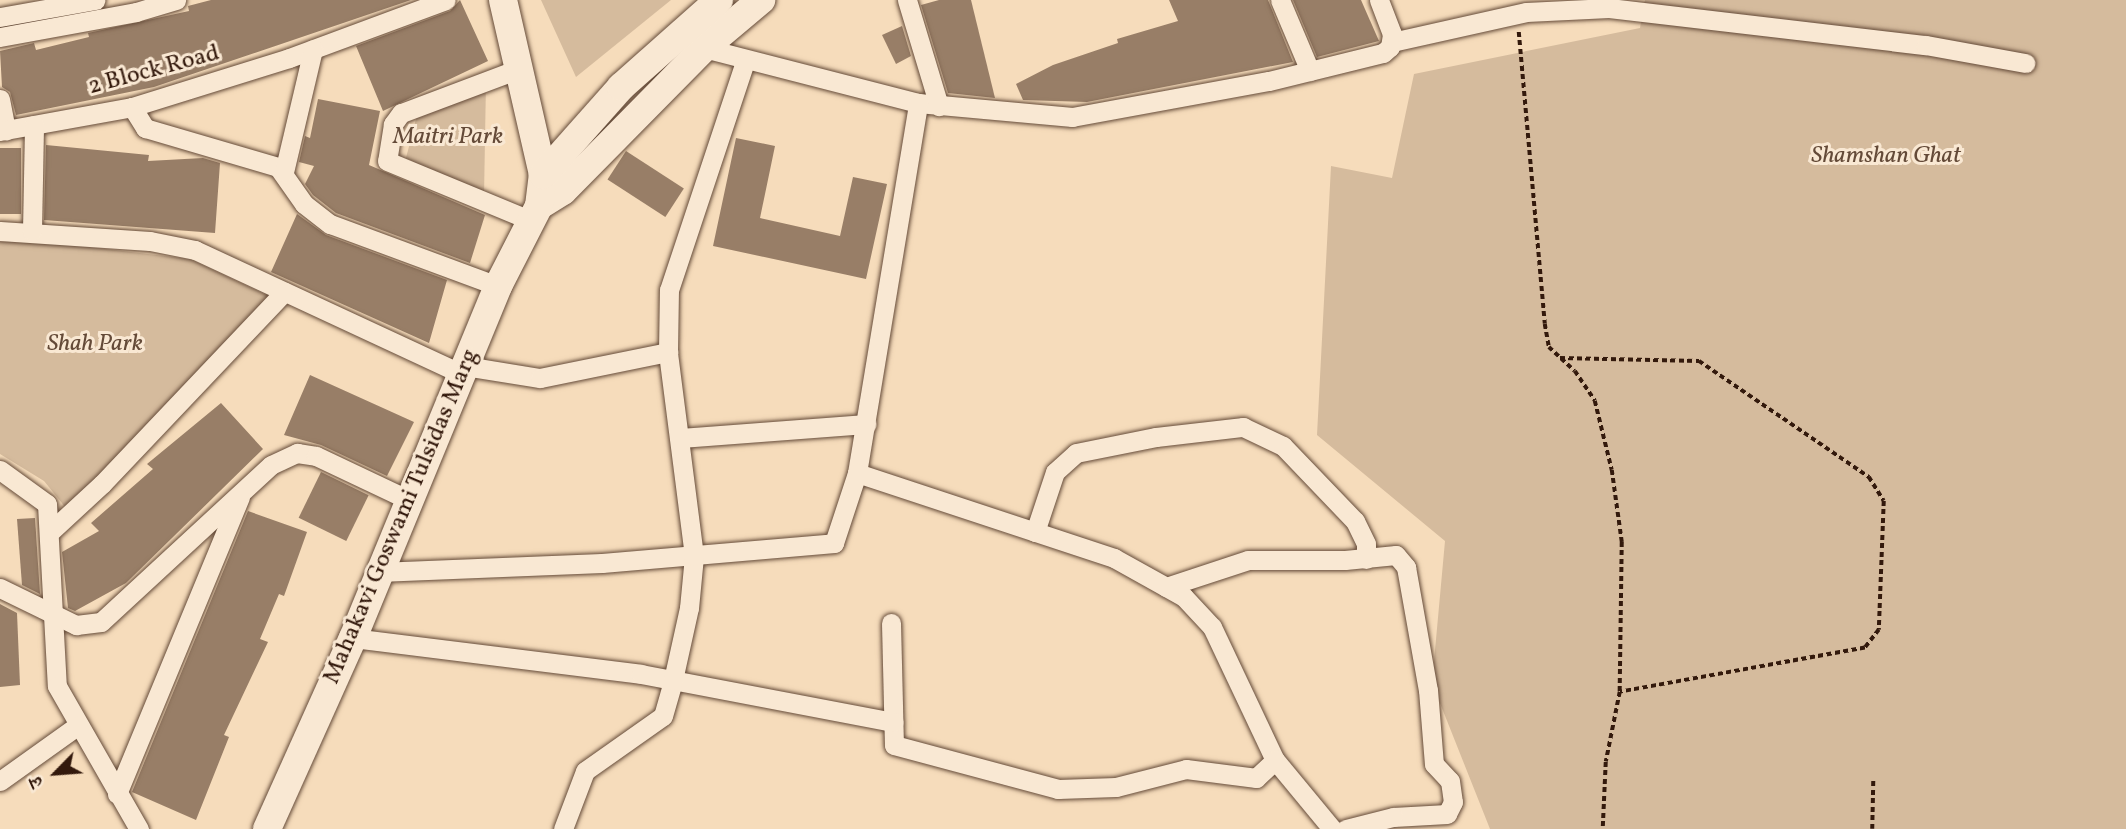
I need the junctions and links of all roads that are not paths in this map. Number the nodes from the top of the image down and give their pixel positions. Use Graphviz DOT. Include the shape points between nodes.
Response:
graph roads {
  1 [pos="95,0"];
  2 [pos="176,0"];
  3 [pos="446,0"];
  4 [pos="719,0"];
  5 [pos="761,0"];
  6 [pos="908,0"];
  7 [pos="1280,0"];
  8 [pos="1379,0"];
  9 [pos="509,2"];
  10 [pos="4,11"];
  11 [pos="0,37"];
  12 [pos="1390,46"];
  13 [pos="704,48"];
  14 [pos="313,49"];
  15 [pos="746,59"];
  16 [pos="2025,63"];
  17 [pos="521,68"];
  18 [pos="1310,71"];
  19 [pos="0,99"];
  20 [pos="918,103"];
  21 [pos="939,106"];
  22 [pos="132,107"];
  23 [pos="34,125"];
  24 [pos="3,131"];
  25 [pos="284,172"];
  26 [pos="543,175"];
  27 [pos="536,213"];
  28 [pos="0,231"];
  29 [pos="32,231"];
  30 [pos="498,286"];
  31 [pos="284,292"];
  32 [pos="668,352"];
  33 [pos="463,370"];
  34 [pos="866,424"];
  35 [pos="680,438"];
  36 [pos="0,470"];
  37 [pos="857,473"];
  38 [pos="243,489"];
  39 [pos="409,500"];
  40 [pos="1035,531"];
  41 [pos="50,532"];
  42 [pos="694,556"];
  43 [pos="1366,559"];
  44 [pos="378,572"];
  45 [pos="1166,587"];
  46 [pos="0,588"];
  47 [pos="53,618"];
  48 [pos="891,623"];
  49 [pos="353,638"];
  50 [pos="673,680"];
  51 [pos="893,722"];
  52 [pos="77,726"];
  53 [pos="1275,760"];
  54 [pos="0,781"];
  55 [pos="117,794"];
  56 [pos="139,829"];
  57 [pos="267,829"];
  58 [pos="563,829"];
  59 [pos="1332,829"];
  60 [pos="1346,829"];
  1 -- 10 [label="street"];
  2 -- 11 [label="street" via="136,12"];
  3 -- 14 [label="street, 2 Block Road"];
  4 -- 26 [label="street" via="621,87"];
  5 -- 13 [label="street, Mahakavi Goswami Tulsidas Marg"];
  6 -- 21 [label="street"];
  7 -- 18 [label="street"];
  8 -- 12 [label="street"];
  9 -- 17 [label="street, Mahakavi Goswami Tulsidas Marg"];
  12 -- 16 [label="street" via="1517,14 1609,8 1926,45"];
  12 -- 18 [label="street"];
  13 -- 15 [label="street"];
  13 -- 27 [label="street, Mahakavi Goswami Tulsidas Marg"];
  14 -- 22 [label="street, 2 Block Road"];
  14 -- 25 [label="street"];
  15 -- 20 [label="street"];
  15 -- 32 [label="street" via="669,290"];
  17 -- 26 [label="street, Mahakavi Goswami Tulsidas Marg"];
  17 -- 27 [label="street" via="401,113 393,124 387,161"];
  18 -- 21 [label="street" via="1072,117"];
  19 -- 24 [label="street"];
  20 -- 21 [label="street"];
  20 -- 34 [label="street"];
  22 -- 23 [label="street, 2 Block Road"];
  22 -- 25 [label="street" via="145,128 270,163"];
  23 -- 24 [label="street, 2 Block Road"];
  23 -- 29 [label="street"];
  25 -- 30 [label="street" via="319,219"];
  26 -- 27 [label="street, Mahakavi Goswami Tulsidas Marg"];
  27 -- 30 [label="street, Mahakavi Goswami Tulsidas Marg"];
  28 -- 29 [label="street"];
  29 -- 31 [label="street" via="177,245"];
  30 -- 33 [label="street, Mahakavi Goswami Tulsidas Marg"];
  31 -- 33 [label="street"];
  31 -- 41 [label="street" via="102,484"];
  32 -- 33 [label="street" via="540,378"];
  32 -- 35 [label="street"];
  33 -- 39 [label="street, Mahakavi Goswami Tulsidas Marg"];
  34 -- 35 [label="street"];
  34 -- 37 [label="street"];
  35 -- 42 [label="street"];
  36 -- 41 [label="street" via="45,501"];
  37 -- 40 [label="street"];
  37 -- 42 [label="street" via="834,543"];
  38 -- 39 [label="street" via="281,457 297,453 317,456"];
  38 -- 47 [label="street" via="115,613 84,626"];
  38 -- 55 [label="street"];
  39 -- 44 [label="street, Mahakavi Goswami Tulsidas Marg"];
  40 -- 43 [label="street" via="1055,472 1076,453 1156,437 1243,427 1283,446 1355,521 1366,544"];
  40 -- 45 [label="street" via="1114,558"];
  41 -- 47 [label="street"];
  42 -- 44 [label="street"];
  42 -- 50 [label="street" via="689,608"];
  43 -- 45 [label="street" via="1248,560"];
  43 -- 60 [label="street" via="1396,555 1406,567 1428,691 1434,764 1450,781 1453,802 1447,814 1392,817"];
  44 -- 49 [label="street, Mahakavi Goswami Tulsidas Marg"];
  45 -- 53 [label="street" via="1184,597 1212,627"];
  46 -- 47 [label="street"];
  47 -- 52 [label="street" via="53,671"];
  48 -- 51 [label="street"];
  49 -- 50 [label="street"];
  49 -- 57 [label="street, Mahakavi Goswami Tulsidas Marg"];
  50 -- 51 [label="street"];
  50 -- 58 [label="street" via="663,716 585,771"];
  51 -- 53 [label="street" via="894,745 1058,789 1116,787 1186,769 1256,778"];
  52 -- 54 [label="street"];
  52 -- 55 [label="street"];
  53 -- 59 [label="street"];
  55 -- 56 [label="street"];
}
